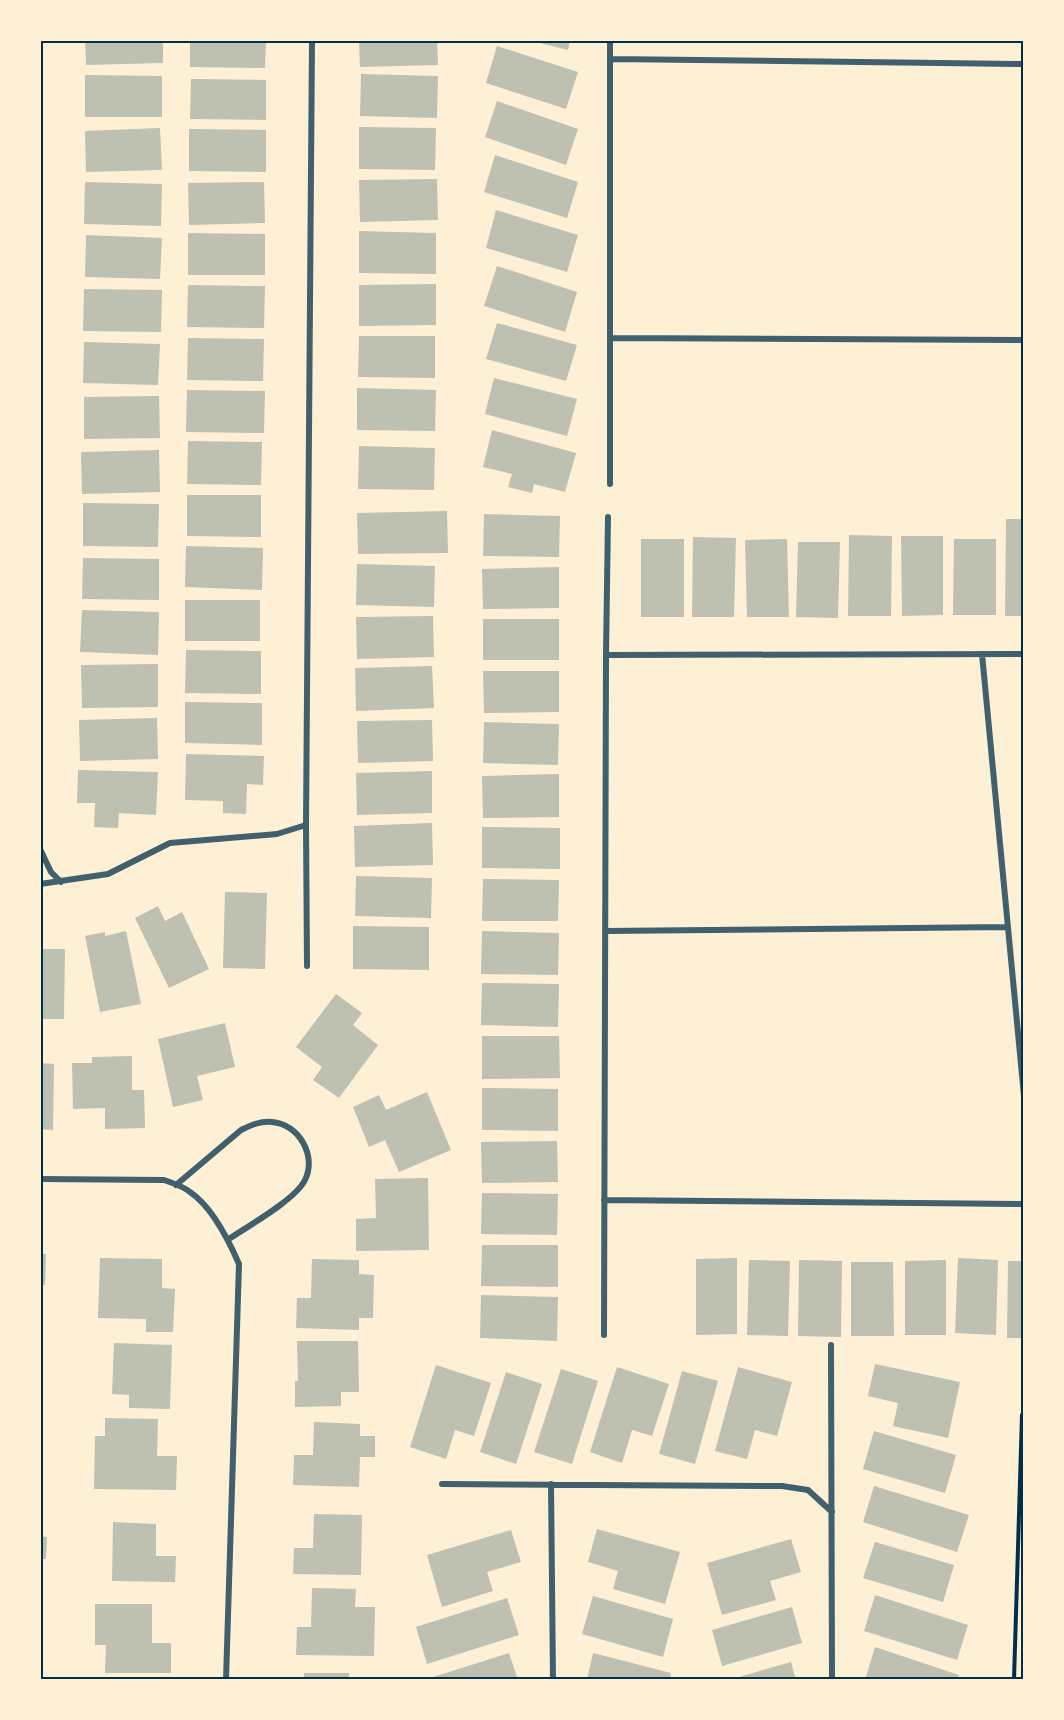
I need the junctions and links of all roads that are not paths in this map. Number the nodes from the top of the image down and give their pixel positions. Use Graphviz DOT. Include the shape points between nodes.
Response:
graph roads {
  1 [pos="312,40"];
  2 [pos="610,40"];
  3 [pos="610,59"];
  4 [pos="1023,64"];
  5 [pos="610,338"];
  6 [pos="1023,340"];
  7 [pos="610,484"];
  8 [pos="608,517"];
  9 [pos="982,654"];
  10 [pos="1023,654"];
  11 [pos="606,655"];
  12 [pos="306,825"];
  13 [pos="40,849"];
  14 [pos="61,882"];
  15 [pos="40,884"];
  16 [pos="1008,927"];
  17 [pos="605,931"];
  18 [pos="307,966"];
  19 [pos="1023,1096"];
  20 [pos="40,1179"];
  21 [pos="176,1185"];
  22 [pos="604,1200"];
  23 [pos="1023,1204"];
  24 [pos="229,1239"];
  25 [pos="604,1335"];
  26 [pos="831,1345"];
  27 [pos="442,1484"];
  28 [pos="551,1484"];
  29 [pos="832,1512"];
  30 [pos="226,1680"];
  31 [pos="553,1680"];
  32 [pos="832,1680"];
  1 -- 12 [label="street"];
  2 -- 3 [label="street"];
  3 -- 4 [label="street"];
  3 -- 5 [label="street"];
  5 -- 6 [label="street"];
  5 -- 7 [label="street"];
  8 -- 11 [label="street"];
  9 -- 10 [label="street"];
  9 -- 11 [label="street"];
  9 -- 16 [label="street"];
  11 -- 17 [label="street"];
  12 -- 14 [label="street" via="277,834 170,843 108,874"];
  12 -- 18 [label="street"];
  13 -- 14 [label="street" via="51,872"];
  14 -- 15 [label="street"];
  16 -- 17 [label="street"];
  16 -- 19 [label="street"];
  17 -- 22 [label="street"];
  20 -- 21 [label="street" via="164,1180"];
  21 -- 24 [label="street" via="191,1192"];
  21 -- 24 [label="street" via="242,1130 258,1122 286,1126 300,1137 309,1160 305,1180 294,1195"];
  22 -- 23 [label="street"];
  22 -- 25 [label="street"];
  24 -- 30 [label="street" via="239,1264"];
  26 -- 29 [label="street"];
  27 -- 28 [label="street"];
  28 -- 29 [label="street" via="782,1486 808,1490"];
  28 -- 31 [label="street"];
  29 -- 32 [label="street"];
}
